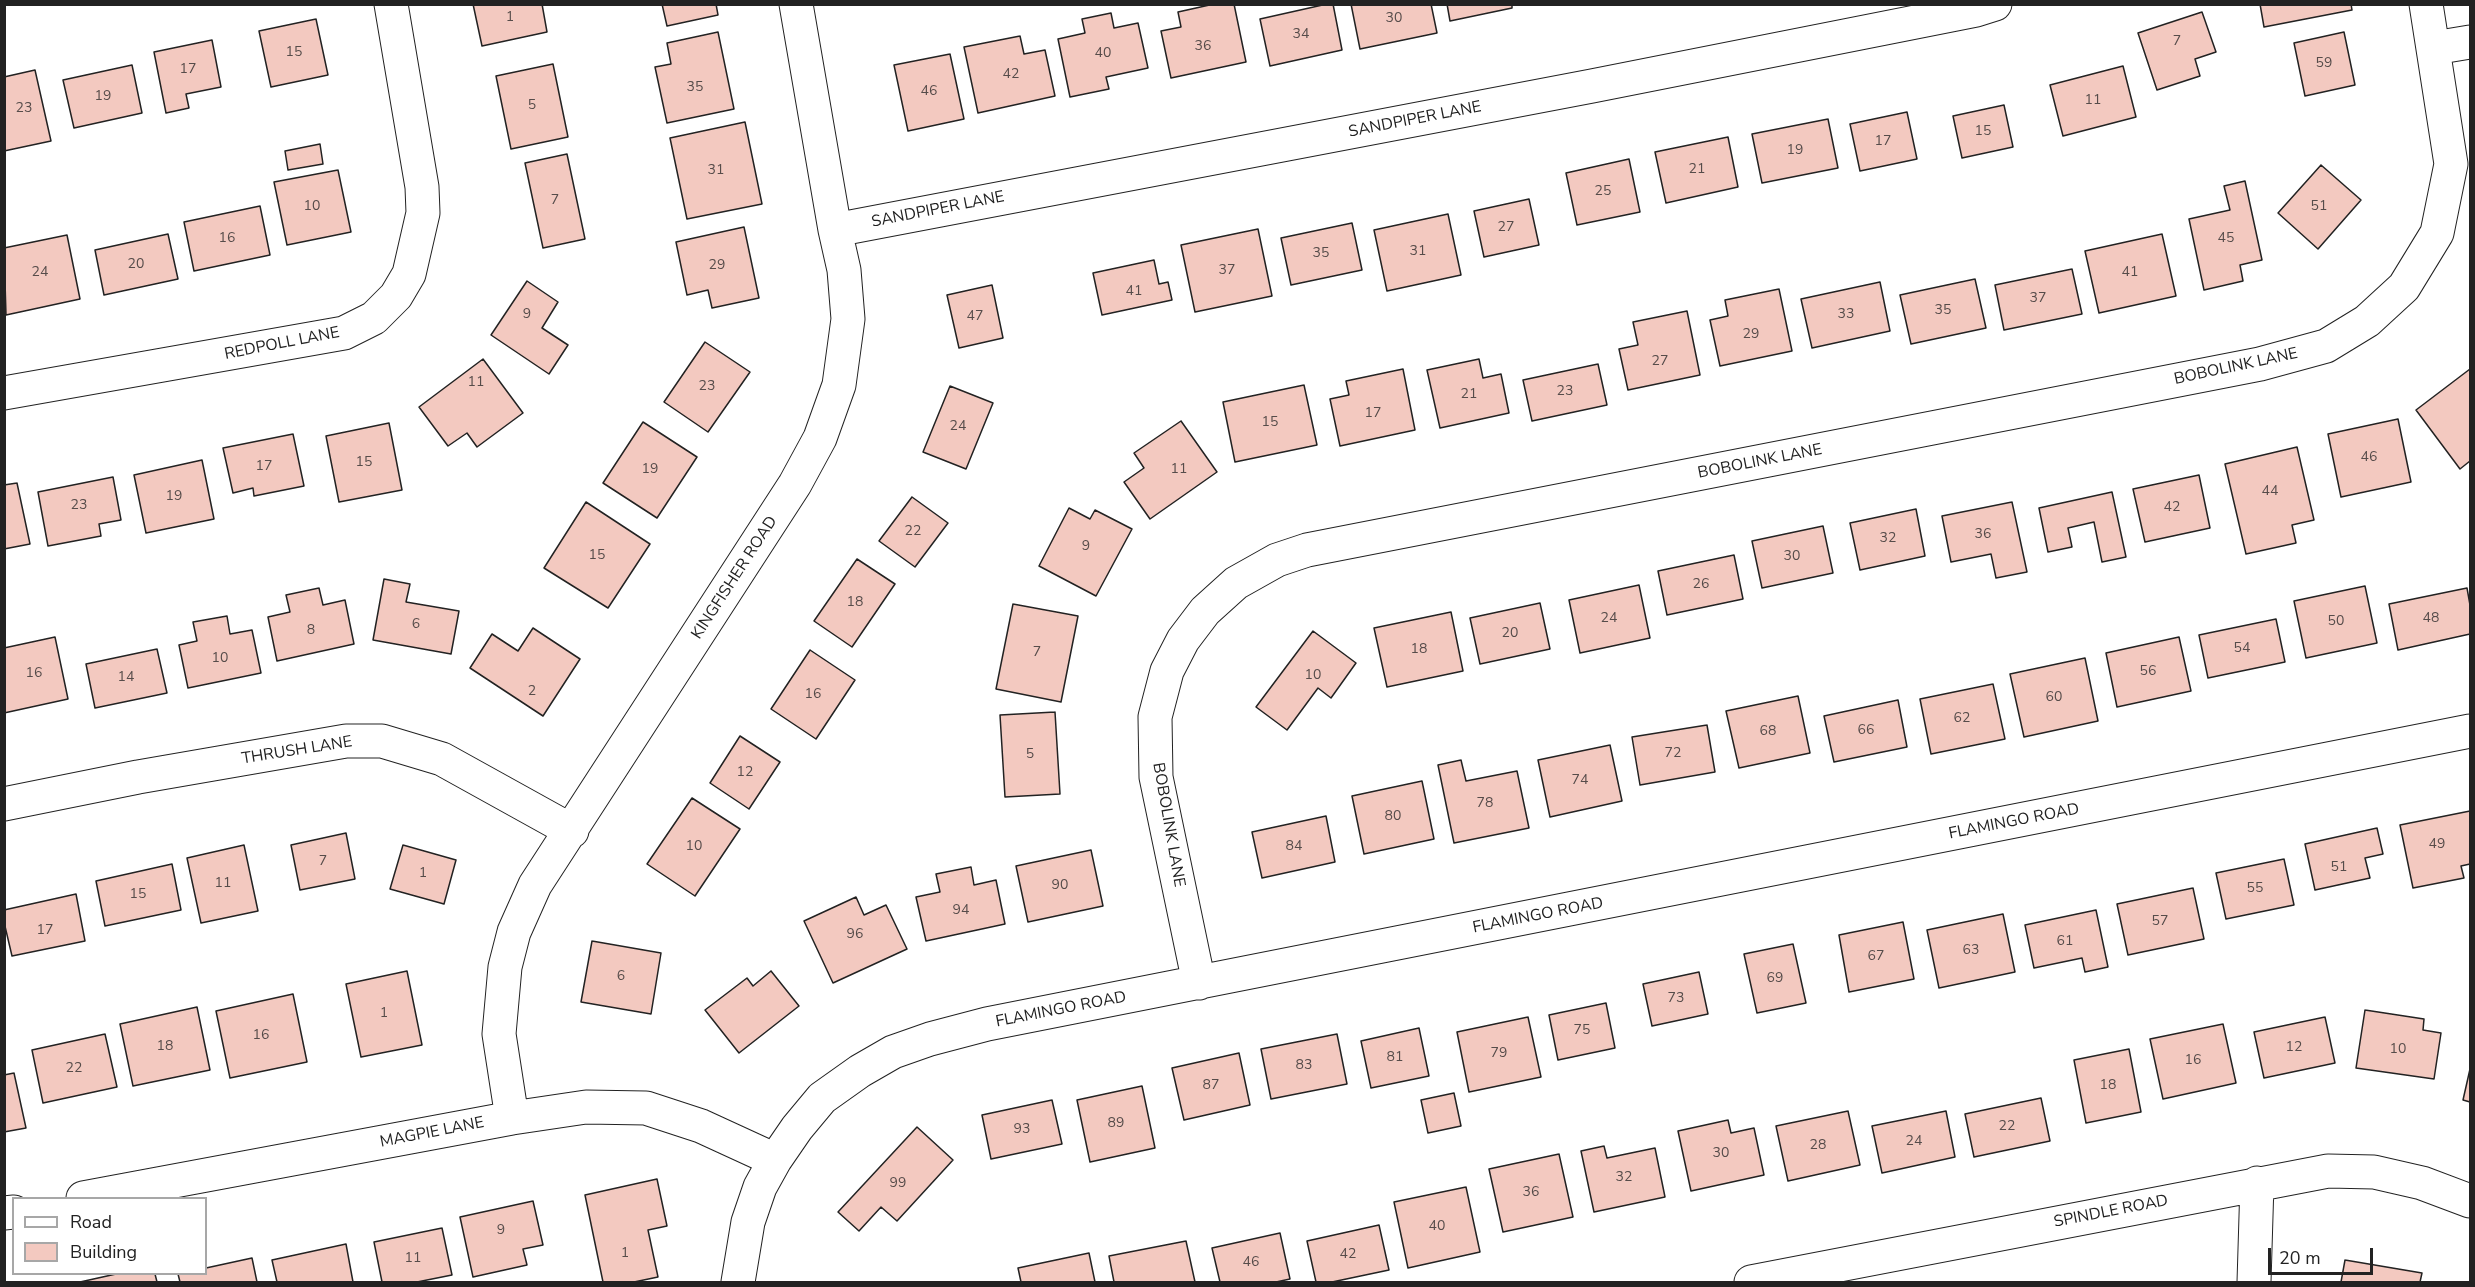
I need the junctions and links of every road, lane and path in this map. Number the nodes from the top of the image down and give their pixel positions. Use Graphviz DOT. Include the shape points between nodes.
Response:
graph roads {
  1 [pos="391,4"];
  2 [pos="796,4"];
  3 [pos="1995,4"];
  4 [pos="2426,4"];
  5 [pos="2470,42"];
  6 [pos="2434,48"];
  7 [pos="835,230"];
  8 [pos="4,393"];
  9 [pos="2470,731"];
  10 [pos="4,804"];
  11 [pos="572,831"];
  12 [pos="1199,983"];
  13 [pos="512,1118"];
  14 [pos="775,1160"];
  15 [pos="2257,1183"];
  16 [pos="87,1197"];
  17 [pos="2470,1201"];
  18 [pos="738,1282"];
  19 [pos="1754,1282"];
  20 [pos="2254,1282"];
  1 -- 8 [label="street, REDPOLL LANE" via="423,213 409,274 396,296 374,318 344,333"];
  2 -- 7 [label="street, KINGFISHER ROAD"];
  3 -- 7 [label="street, SANDPIPER LANE" via="1604,84"];
  4 -- 6 [label="street, BOBOLINK LANE"];
  5 -- 6 [label="street"];
  6 -- 12 [label="street, BOBOLINK LANE" via="2451,164 2437,233 2404,287 2367,321 2326,346 2248,367 1307,550 1276,560 1236,583 1205,611 1184,640 1167,671 1155,717 1156,777"];
  7 -- 11 [label="street, KINGFISHER ROAD" via="844,270 848,319 838,385 820,438 795,484"];
  9 -- 12 [label="street, FLAMINGO ROAD"];
  10 -- 11 [label="street, THRUSH LANE" via="346,741 382,741 442,759"];
  11 -- 13 [label="street, KINGFISHER ROAD" via="535,885 514,932 505,967 499,1034"];
  12 -- 14 [label="street, FLAMINGO ROAD" via="987,1024 893,1052 822,1098"];
  13 -- 14 [label="street, MAGPIE LANE" via="586,1107 646,1108 701,1126"];
  13 -- 16 [label="street, MAGPIE LANE"];
  14 -- 18 [label="street, FLAMINGO ROAD" via="748,1222"];
  15 -- 17 [label="street, SPINDLE ROAD" via="2328,1171 2374,1172"];
  15 -- 19 [label="street, SPINDLE ROAD"];
  15 -- 20 [label="street"];
}
